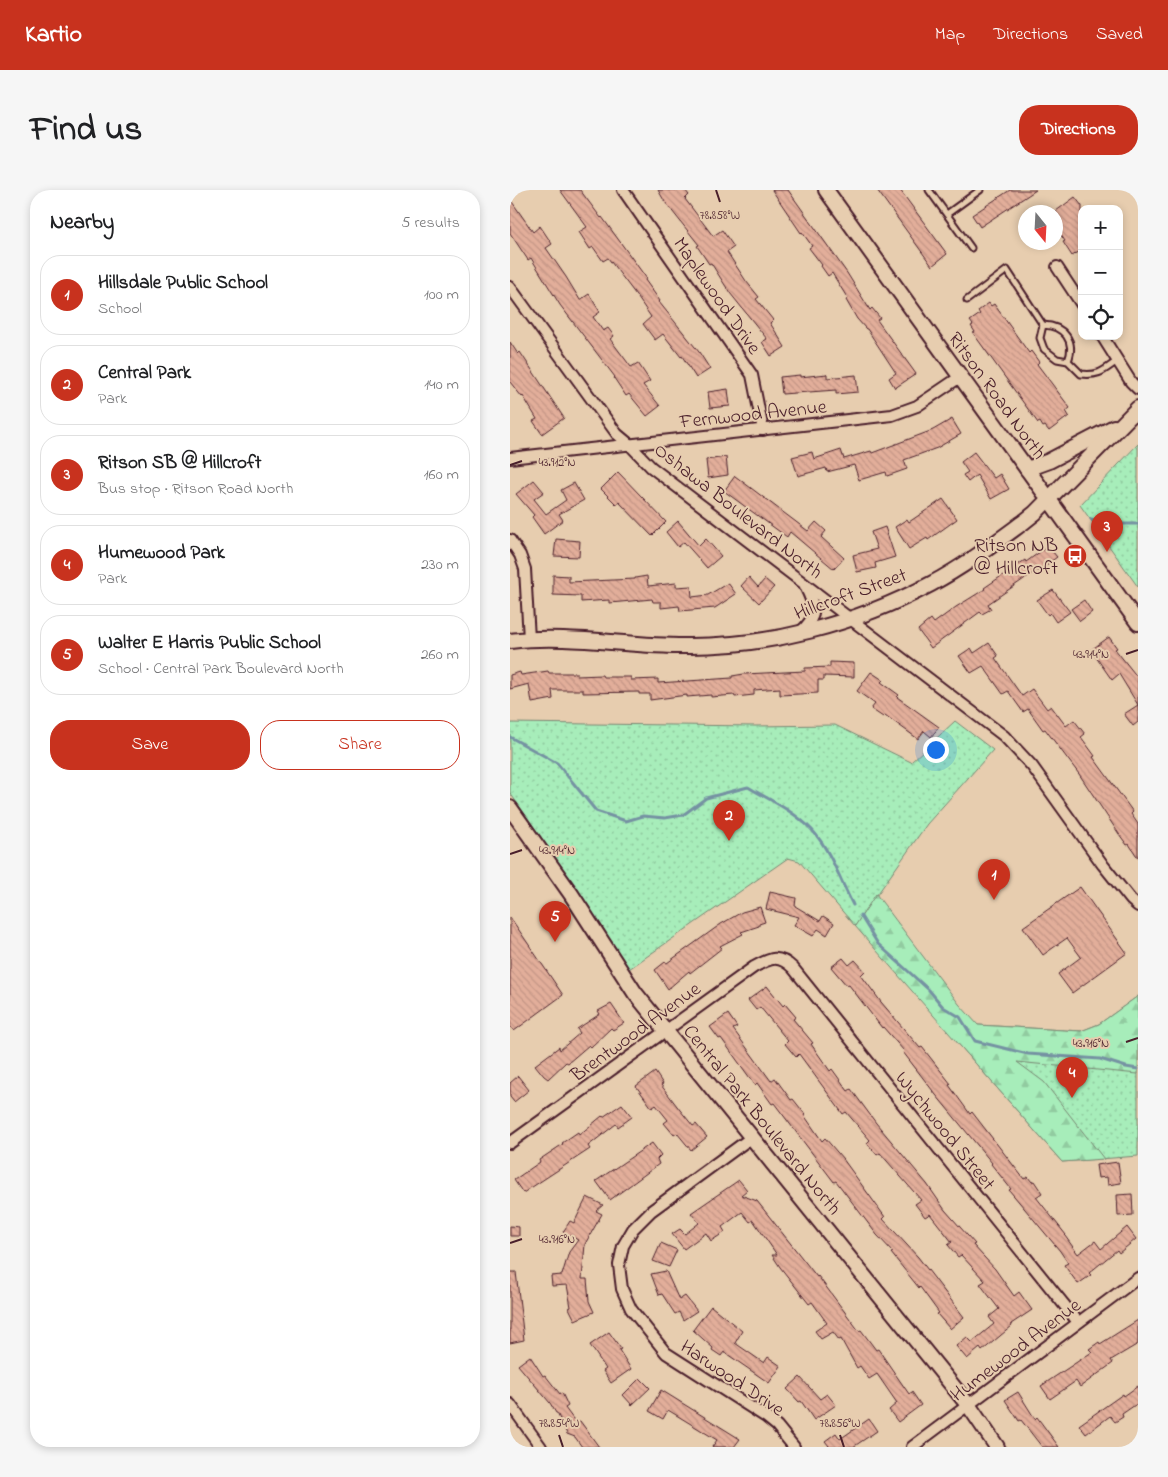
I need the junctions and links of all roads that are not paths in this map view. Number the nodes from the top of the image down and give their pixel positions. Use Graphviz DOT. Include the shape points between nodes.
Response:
graph roads {
  1 [pos="623,190"];
  2 [pos="826,190"];
  3 [pos="929,190"];
  4 [pos="980,190"];
  5 [pos="947,214"];
  6 [pos="971,248"];
  7 [pos="1056,267"];
  8 [pos="510,287"];
  9 [pos="1078,299"];
  10 [pos="968,300"];
  11 [pos="1043,325"];
  12 [pos="1105,340"];
  13 [pos="1068,361"];
  14 [pos="1118,361"];
  15 [pos="960,377"];
  16 [pos="1138,389"];
  17 [pos="1134,413"];
  18 [pos="763,430"];
  19 [pos="629,444"];
  20 [pos="510,458"];
  21 [pos="1027,469"];
  22 [pos="1049,499"];
  23 [pos="510,540"];
  24 [pos="805,585"];
  25 [pos="851,618"];
  26 [pos="1138,623"];
  27 [pos="798,634"];
  28 [pos="529,639"];
  29 [pos="510,641"];
  30 [pos="510,808"];
  31 [pos="1138,906"];
  32 [pos="785,960"];
  33 [pos="666,1030"];
  34 [pos="752,1137"];
  35 [pos="510,1143"];
  36 [pos="1138,1278"];
  37 [pos="1078,1322"];
  38 [pos="510,1404"];
  39 [pos="969,1406"];
  40 [pos="541,1447"];
  41 [pos="794,1447"];
  42 [pos="912,1447"];
  43 [pos="997,1447"];
  1 -- 18 [label="street, Maplewood Drive" via="752,375"];
  2 -- 15 [label="street, Ritson Road North"];
  3 -- 5 [label="lane"];
  4 -- 5 [label="lane"];
  5 -- 6 [label="lane"];
  7 -- 9 [label="street"];
  8 -- 19 [label="street, Oshawa Boulevard North" via="617,434"];
  10 -- 11 [label="lane" via="1006,270"];
  11 -- 13 [label="lane" via="1040,338 1044,349 1057,359"];
  11 -- 13 [label="lane" via="1057,328 1066,335 1071,344"];
  12 -- 14 [label="street"];
  13 -- 14 [label="lane" via="1081,374 1091,375 1102,373"];
  14 -- 16 [label="street"];
  15 -- 18 [label="street, Fernwood Avenue" via="917,406 892,414"];
  15 -- 21 [label="street, Ritson Road North"];
  17 -- 21 [label="street" via="1114,427"];
  17 -- 22 [label="street, Hillcroft Street"];
  18 -- 19 [label="street, Fernwood Avenue"];
  19 -- 20 [label="street, Fernwood Avenue"];
  19 -- 24 [label="street, Oshawa Boulevard North" via="651,468"];
  21 -- 22 [label="street, Ritson Road North"];
  22 -- 25 [label="street, Hillcroft Street" via="1026,521 956,569 906,596"];
  22 -- 26 [label="street, Ritson Road North"];
  23 -- 28 [label="street" via="525,569"];
  24 -- 25 [label="street, Oshawa Boulevard North"];
  24 -- 27 [label="street" via="814,612 808,625"];
  25 -- 27 [label="street, Hillcroft Street"];
  25 -- 31 [label="street, Oshawa Boulevard North" via="1004,736 1032,766 1103,865"];
  27 -- 28 [label="street, Hillcroft Street" via="711,646"];
  28 -- 29 [label="street, Hillcroft Street"];
  30 -- 33 [label="street, Central Park Boulevard North" via="635,993"];
  32 -- 33 [label="street, Brentwood Avenue" via="768,959 754,967"];
  32 -- 37 [label="street, Wychwood Street"];
  33 -- 34 [label="street, Central Park Boulevard North"];
  33 -- 35 [label="street, Brentwood Avenue"];
  34 -- 39 [label="street, Central Park Boulevard North"];
  34 -- 41 [label="street, Harwood Drive" via="677,1190 633,1229 623,1246 619,1265 622,1289 631,1309 666,1353 766,1417"];
  36 -- 37 [label="street, Humewood Avenue"];
  37 -- 39 [label="street, Humewood Avenue"];
  38 -- 40 [label="street"];
  39 -- 42 [label="street, Humewood Avenue"];
  39 -- 43 [label="street, Central Park Boulevard North"];
}
